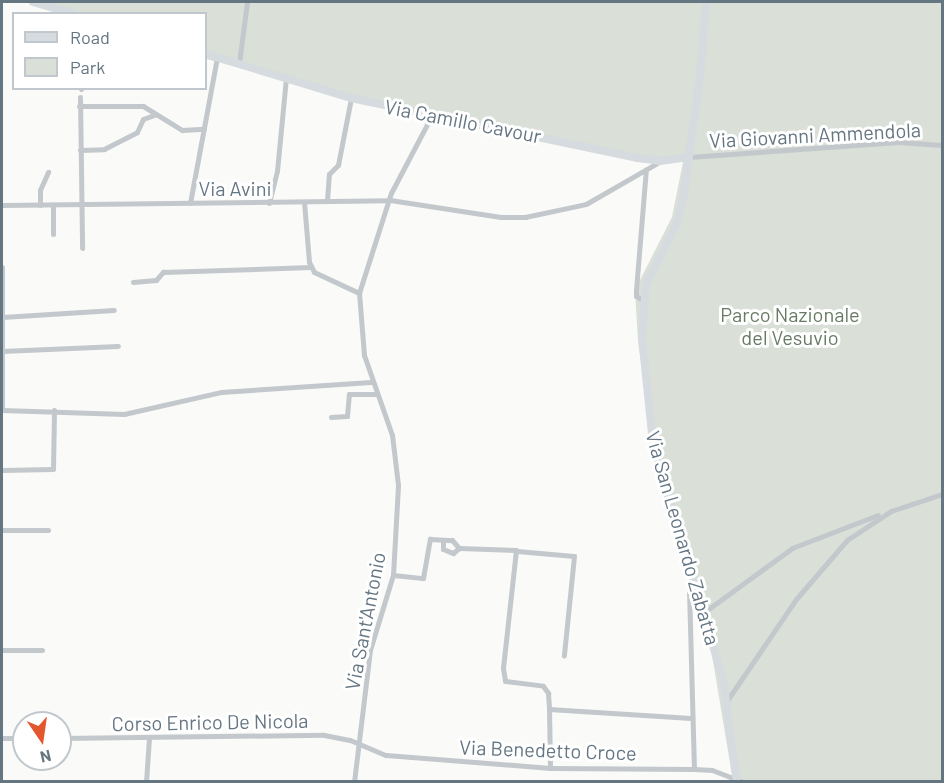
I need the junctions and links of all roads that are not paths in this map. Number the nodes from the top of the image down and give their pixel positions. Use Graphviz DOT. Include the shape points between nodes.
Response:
graph roads {
  1 [pos="33,2"];
  2 [pos="247,2"];
  3 [pos="706,2"];
  4 [pos="67,12"];
  5 [pos="207,54"];
  6 [pos="217,57"];
  7 [pos="239,63"];
  8 [pos="286,77"];
  9 [pos="80,97"];
  10 [pos="351,98"];
  11 [pos="79,106"];
  12 [pos="154,115"];
  13 [pos="432,115"];
  14 [pos="204,129"];
  15 [pos="942,145"];
  16 [pos="80,150"];
  17 [pos="689,157"];
  18 [pos="660,161"];
  19 [pos="646,169"];
  20 [pos="48,172"];
  21 [pos="390,200"];
  22 [pos="327,201"];
  23 [pos="269,202"];
  24 [pos="304,202"];
  25 [pos="190,203"];
  26 [pos="81,204"];
  27 [pos="2,205"];
  28 [pos="40,205"];
  29 [pos="53,205"];
  30 [pos="53,234"];
  31 [pos="82,248"];
  32 [pos="2,267"];
  33 [pos="311,267"];
  34 [pos="133,282"];
  35 [pos="359,293"];
  36 [pos="643,300"];
  37 [pos="114,310"];
  38 [pos="2,317"];
  39 [pos="118,346"];
  40 [pos="2,351"];
  41 [pos="371,382"];
  42 [pos="376,394"];
  43 [pos="2,410"];
  44 [pos="54,410"];
  45 [pos="332,417"];
  46 [pos="2,470"];
  47 [pos="942,494"];
  48 [pos="891,511"];
  49 [pos="2,530"];
  50 [pos="48,530"];
  51 [pos="443,540"];
  52 [pos="459,548"];
  53 [pos="517,551"];
  54 [pos="393,575"];
  55 [pos="695,582"];
  56 [pos="703,613"];
  57 [pos="2,650"];
  58 [pos="42,650"];
  59 [pos="564,655"];
  60 [pos="728,699"];
  61 [pos="549,709"];
  62 [pos="691,718"];
  63 [pos="72,738"];
  64 [pos="149,738"];
  65 [pos="359,744"];
  66 [pos="550,768"];
  67 [pos="693,769"];
  68 [pos="739,780"];
  69 [pos="146,782"];
  70 [pos="354,782"];
  1 -- 4 [label="street"];
  2 -- 7 [label="street"];
  3 -- 17 [label="street, Via San Leonardo Zabatta"];
  5 -- 6 [label="street, Via Camillo Cavour"];
  6 -- 7 [label="street, Via Camillo Cavour"];
  6 -- 14 [label="street"];
  7 -- 8 [label="street, Via Camillo Cavour"];
  8 -- 10 [label="street, Via Camillo Cavour"];
  8 -- 23 [label="street" via="277,171"];
  9 -- 11 [label="street"];
  10 -- 13 [label="street, Via Camillo Cavour"];
  10 -- 22 [label="street" via="338,165 329,174"];
  11 -- 12 [label="street" via="143,106"];
  11 -- 16 [label="street"];
  12 -- 14 [label="street" via="174,122 182,130"];
  12 -- 16 [label="street" via="143,119 137,132 104,149"];
  13 -- 18 [label="street, Via Camillo Cavour"];
  13 -- 21 [label="street, Via Sant'Antonio"];
  14 -- 25 [label="street"];
  15 -- 17 [label="street, Via Giovanni Ammendola" via="898,142"];
  16 -- 26 [label="street"];
  17 -- 18 [label="street, Via Camillo Cavour"];
  17 -- 36 [label="street, Via San Leonardo Zabatta" via="680,215 651,272"];
  18 -- 19 [label="street, Via Avini"];
  19 -- 21 [label="street, Via Avini" via="586,204 545,214 501,217"];
  19 -- 36 [label="street" via="636,290 636,296"];
  20 -- 28 [label="street" via="40,190"];
  21 -- 22 [label="street, Via Avini"];
  21 -- 35 [label="street, Via Sant'Antonio"];
  22 -- 24 [label="street, Via Avini"];
  23 -- 24 [label="street, Via Avini"];
  23 -- 25 [label="street, Via Avini"];
  24 -- 33 [label="street"];
  25 -- 26 [label="street, Via Avini"];
  26 -- 29 [label="street, Via Avini"];
  26 -- 31 [label="street"];
  27 -- 28 [label="street, Via Avini"];
  28 -- 29 [label="street, Via Avini"];
  29 -- 30 [label="street"];
  32 -- 38 [label="street"];
  33 -- 34 [label="street" via="163,272 156,280"];
  33 -- 35 [label="street" via="320,277"];
  35 -- 41 [label="street, Via Sant'Antonio" via="359,319"];
  36 -- 55 [label="street, Via San Leonardo Zabatta" via="642,337 653,442"];
  37 -- 38 [label="street"];
  38 -- 40 [label="street"];
  39 -- 40 [label="street"];
  40 -- 43 [label="street"];
  41 -- 42 [label="street, Via Sant'Antonio"];
  41 -- 44 [label="street" via="221,392 132,413"];
  42 -- 45 [label="street" via="348,394 347,416"];
  42 -- 54 [label="street, Via Sant'Antonio" via="396,456"];
  43 -- 44 [label="street"];
  44 -- 46 [label="street" via="53,469"];
  47 -- 48 [label="street"];
  48 -- 56 [label="street" via="792,548"];
  48 -- 60 [label="street" via="847,540 820,568"];
  49 -- 50 [label="street"];
  51 -- 52 [label="street" via="452,540"];
  51 -- 52 [label="street" via="447,552"];
  51 -- 54 [label="street" via="430,539 423,578"];
  52 -- 61 [label="street" via="516,550 503,679 508,683 543,686 548,693"];
  53 -- 59 [label="street" via="574,556"];
  54 -- 65 [label="street, Via Sant'Antonio" via="370,650"];
  55 -- 56 [label="street, Via San Leonardo Zabatta"];
  55 -- 62 [label="street" via="689,589"];
  56 -- 60 [label="street, Via San Leonardo Zabatta"];
  57 -- 58 [label="street"];
  60 -- 68 [label="street, Via San Leonardo Zabatta"];
  61 -- 62 [label="street"];
  61 -- 66 [label="street"];
  62 -- 67 [label="street"];
  63 -- 64 [label="street, Corso Enrico De Nicola"];
  64 -- 65 [label="street, Corso Enrico De Nicola" via="324,735"];
  64 -- 69 [label="street"];
  65 -- 66 [label="street, Via Benedetto Croce" via="386,755"];
  65 -- 70 [label="street, Via Sant'Antonio"];
  66 -- 67 [label="street, Via Benedetto Croce"];
  67 -- 68 [label="street, Via Benedetto Croce"];
}
